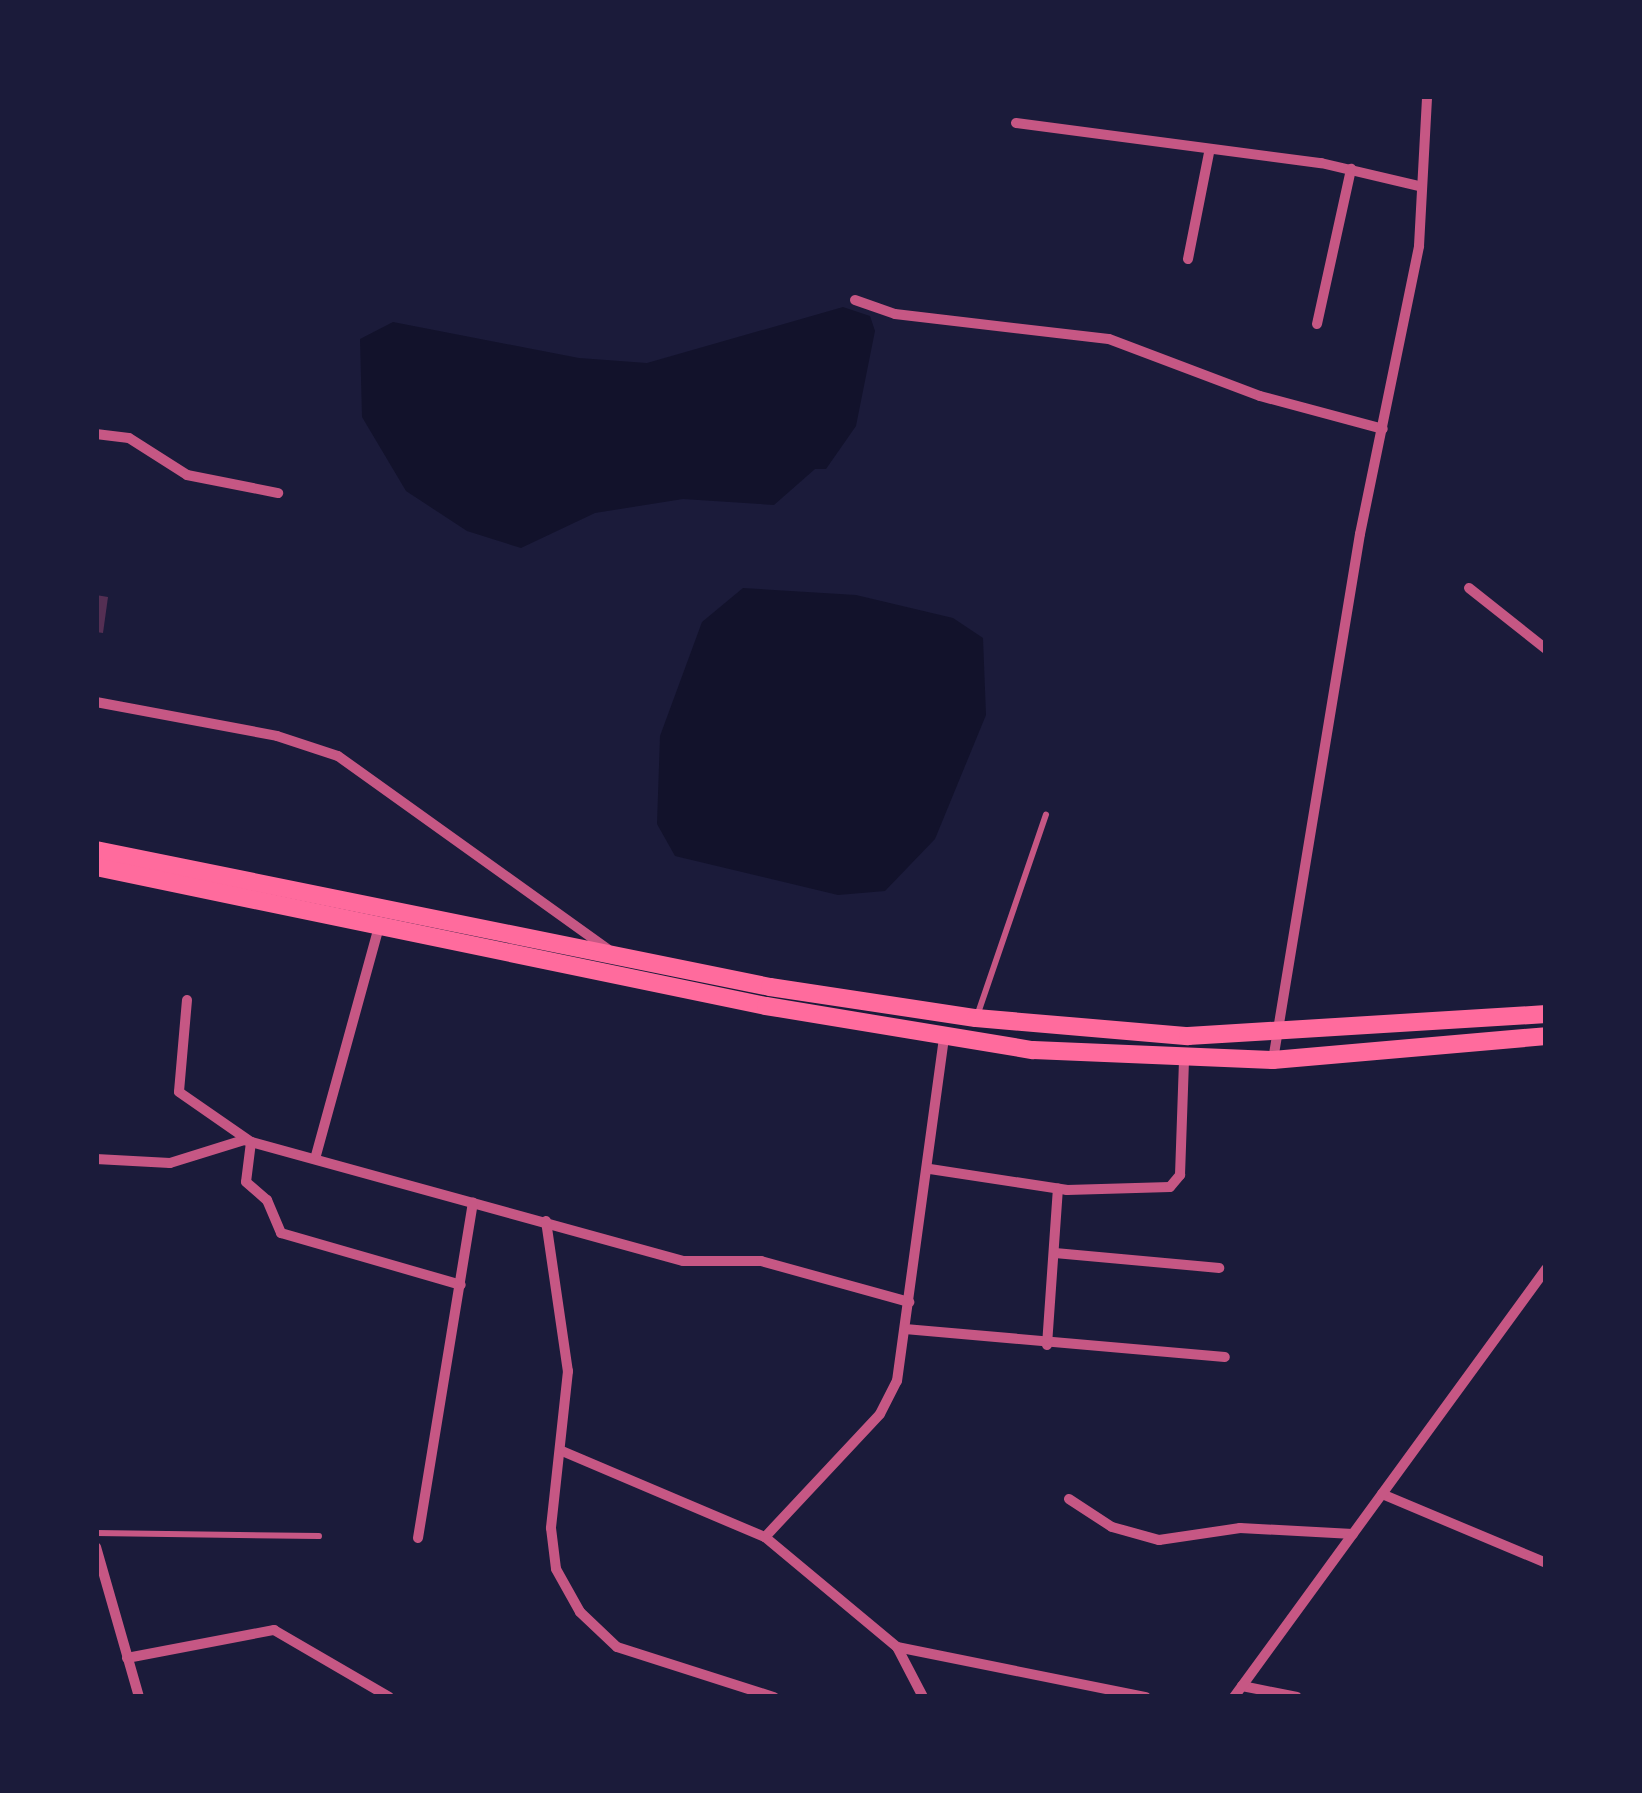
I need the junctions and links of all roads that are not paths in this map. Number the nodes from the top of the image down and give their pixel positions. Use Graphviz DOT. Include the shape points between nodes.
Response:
graph roads {
  1 [pos="1427,96"];
  2 [pos="1016,123"];
  3 [pos="1209,153"];
  4 [pos="1351,170"];
  5 [pos="1419,186"];
  6 [pos="1188,259"];
  7 [pos="855,300"];
  8 [pos="1317,324"];
  9 [pos="1383,429"];
  10 [pos="96,434"];
  11 [pos="278,493"];
  12 [pos="1469,588"];
  13 [pos="1546,649"];
  14 [pos="96,702"];
  15 [pos="1046,815"];
  16 [pos="96,850"];
  17 [pos="96,867"];
  18 [pos="379,927"];
  19 [pos="620,958"];
  20 [pos="187,1000"];
  21 [pos="1546,1014"];
  22 [pos="976,1018"];
  23 [pos="1273,1035"];
  24 [pos="1546,1036"];
  25 [pos="944,1039"];
  26 [pos="1184,1060"];
  27 [pos="1273,1060"];
  28 [pos="250,1142"];
  29 [pos="96,1159"];
  30 [pos="315,1160"];
  31 [pos="930,1169"];
  32 [pos="1058,1188"];
  33 [pos="473,1202"];
  34 [pos="546,1222"];
  35 [pos="1055,1253"];
  36 [pos="1219,1268"];
  37 [pos="1546,1269"];
  38 [pos="460,1286"];
  39 [pos="909,1302"];
  40 [pos="905,1329"];
  41 [pos="1047,1345"];
  42 [pos="1226,1357"];
  43 [pos="562,1451"];
  44 [pos="1382,1494"];
  45 [pos="1069,1499"];
  46 [pos="96,1533"];
  47 [pos="1353,1534"];
  48 [pos="319,1536"];
  49 [pos="765,1537"];
  50 [pos="418,1538"];
  51 [pos="96,1547"];
  52 [pos="1546,1563"];
  53 [pos="897,1648"];
  54 [pos="128,1658"];
  55 [pos="1238,1692"];
  56 [pos="139,1697"];
  57 [pos="388,1697"];
  58 [pos="774,1697"];
  59 [pos="922,1697"];
  60 [pos="1146,1697"];
  61 [pos="1297,1697"];
  1 -- 5 [label="street"];
  2 -- 3 [label="street"];
  3 -- 4 [label="street"];
  3 -- 6 [label="street"];
  4 -- 5 [label="street"];
  4 -- 8 [label="street"];
  5 -- 9 [label="street" via="1419,246"];
  7 -- 9 [label="street" via="895,314 1109,339 1260,396"];
  9 -- 23 [label="street"];
  10 -- 11 [label="street" via="129,438 187,475"];
  12 -- 13 [label="street"];
  14 -- 19 [label="street" via="277,736 338,756"];
  15 -- 22 [label="lane"];
  16 -- 19 [label="highway"];
  17 -- 18 [label="highway"];
  18 -- 25 [label="highway"];
  18 -- 30 [label="street"];
  19 -- 22 [label="highway"];
  20 -- 28 [label="street" via="179,1092"];
  21 -- 23 [label="highway"];
  22 -- 23 [label="highway"];
  23 -- 27 [label="street"];
  24 -- 27 [label="highway"];
  25 -- 26 [label="highway"];
  25 -- 31 [label="street"];
  26 -- 27 [label="highway"];
  26 -- 32 [label="street" via="1177,1183"];
  28 -- 29 [label="street" via="231,1139 170,1163"];
  28 -- 30 [label="street"];
  28 -- 38 [label="street" via="246,1182 289,1239"];
  30 -- 33 [label="street"];
  31 -- 32 [label="street"];
  31 -- 39 [label="street"];
  32 -- 35 [label="street"];
  33 -- 34 [label="street"];
  33 -- 38 [label="street"];
  34 -- 39 [label="street" via="682,1262 761,1261"];
  34 -- 43 [label="street" via="568,1371"];
  35 -- 36 [label="street"];
  35 -- 41 [label="street"];
  37 -- 44 [label="street"];
  38 -- 50 [label="street"];
  39 -- 40 [label="street"];
  40 -- 41 [label="street"];
  40 -- 49 [label="street" via="897,1381 880,1414"];
  41 -- 42 [label="street"];
  43 -- 49 [label="street"];
  43 -- 58 [label="street" via="552,1549 580,1612 617,1647"];
  44 -- 47 [label="street"];
  44 -- 52 [label="street"];
  45 -- 47 [label="street" via="1112,1527 1159,1540 1240,1528"];
  46 -- 48 [label="lane"];
  47 -- 55 [label="street"];
  49 -- 53 [label="street"];
  51 -- 54 [label="street"];
  53 -- 59 [label="street"];
  53 -- 60 [label="street"];
  54 -- 56 [label="street"];
  54 -- 57 [label="street" via="274,1630"];
  55 -- 61 [label="street"];
}
